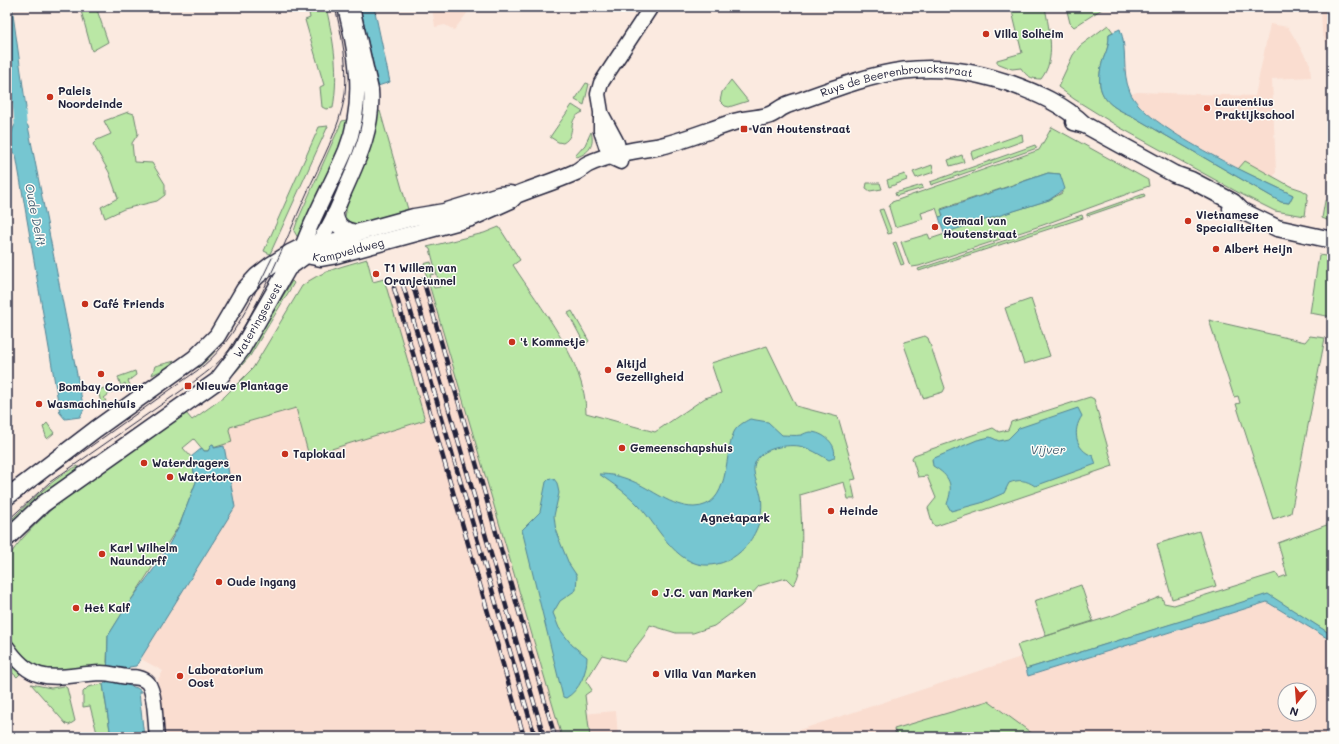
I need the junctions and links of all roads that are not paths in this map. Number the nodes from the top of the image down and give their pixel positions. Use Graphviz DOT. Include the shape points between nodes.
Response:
graph roads {
  1 [pos="345,7"];
  2 [pos="352,7"];
  3 [pos="650,7"];
  4 [pos="352,22"];
  5 [pos="617,158"];
  6 [pos="335,215"];
  7 [pos="438,220"];
  8 [pos="356,233"];
  9 [pos="1332,240"];
  10 [pos="318,244"];
  11 [pos="304,251"];
  12 [pos="7,497"];
  13 [pos="7,538"];
  14 [pos="7,647"];
  15 [pos="157,737"];
  1 -- 4 [label="street"];
  2 -- 4 [label="street"];
  3 -- 5 [label="street" via="601,82 598,94 601,112 611,129"];
  4 -- 6 [label="street" via="371,90 371,114 365,144"];
  4 -- 11 [label="street" via="358,95 354,124 346,149 311,223"];
  5 -- 7 [label="main road, Ruys de Beerenbrouckstraat" via="588,164 577,172 516,195 499,195"];
  5 -- 9 [label="main road, Ruys de Beerenbrouckstraat" via="645,147 656,147 753,117 769,106 784,106 880,74 925,68 950,69 976,73 1026,88 1045,97 1085,125 1174,174 1188,187 1230,209 1242,211 1277,228"];
  6 -- 8 [label="main road" via="340,227"];
  6 -- 10 [label="street"];
  7 -- 8 [label="main road, Kampveldweg" via="414,217"];
  7 -- 11 [label="main road, Kampveldweg" via="332,256 321,258"];
  8 -- 10 [label="main road, Kampveldweg" via="348,239"];
  10 -- 11 [label="main road, Kampveldweg"];
  11 -- 12 [label="main road, Wateringsevest" via="290,253 257,276 244,290 217,336 195,358"];
  11 -- 13 [label="main road, Wateringsevest" via="288,268 241,350 217,381 43,504"];
  14 -- 15 [label="street" via="30,672 46,677 103,673 143,679 149,685 152,695"];
}
